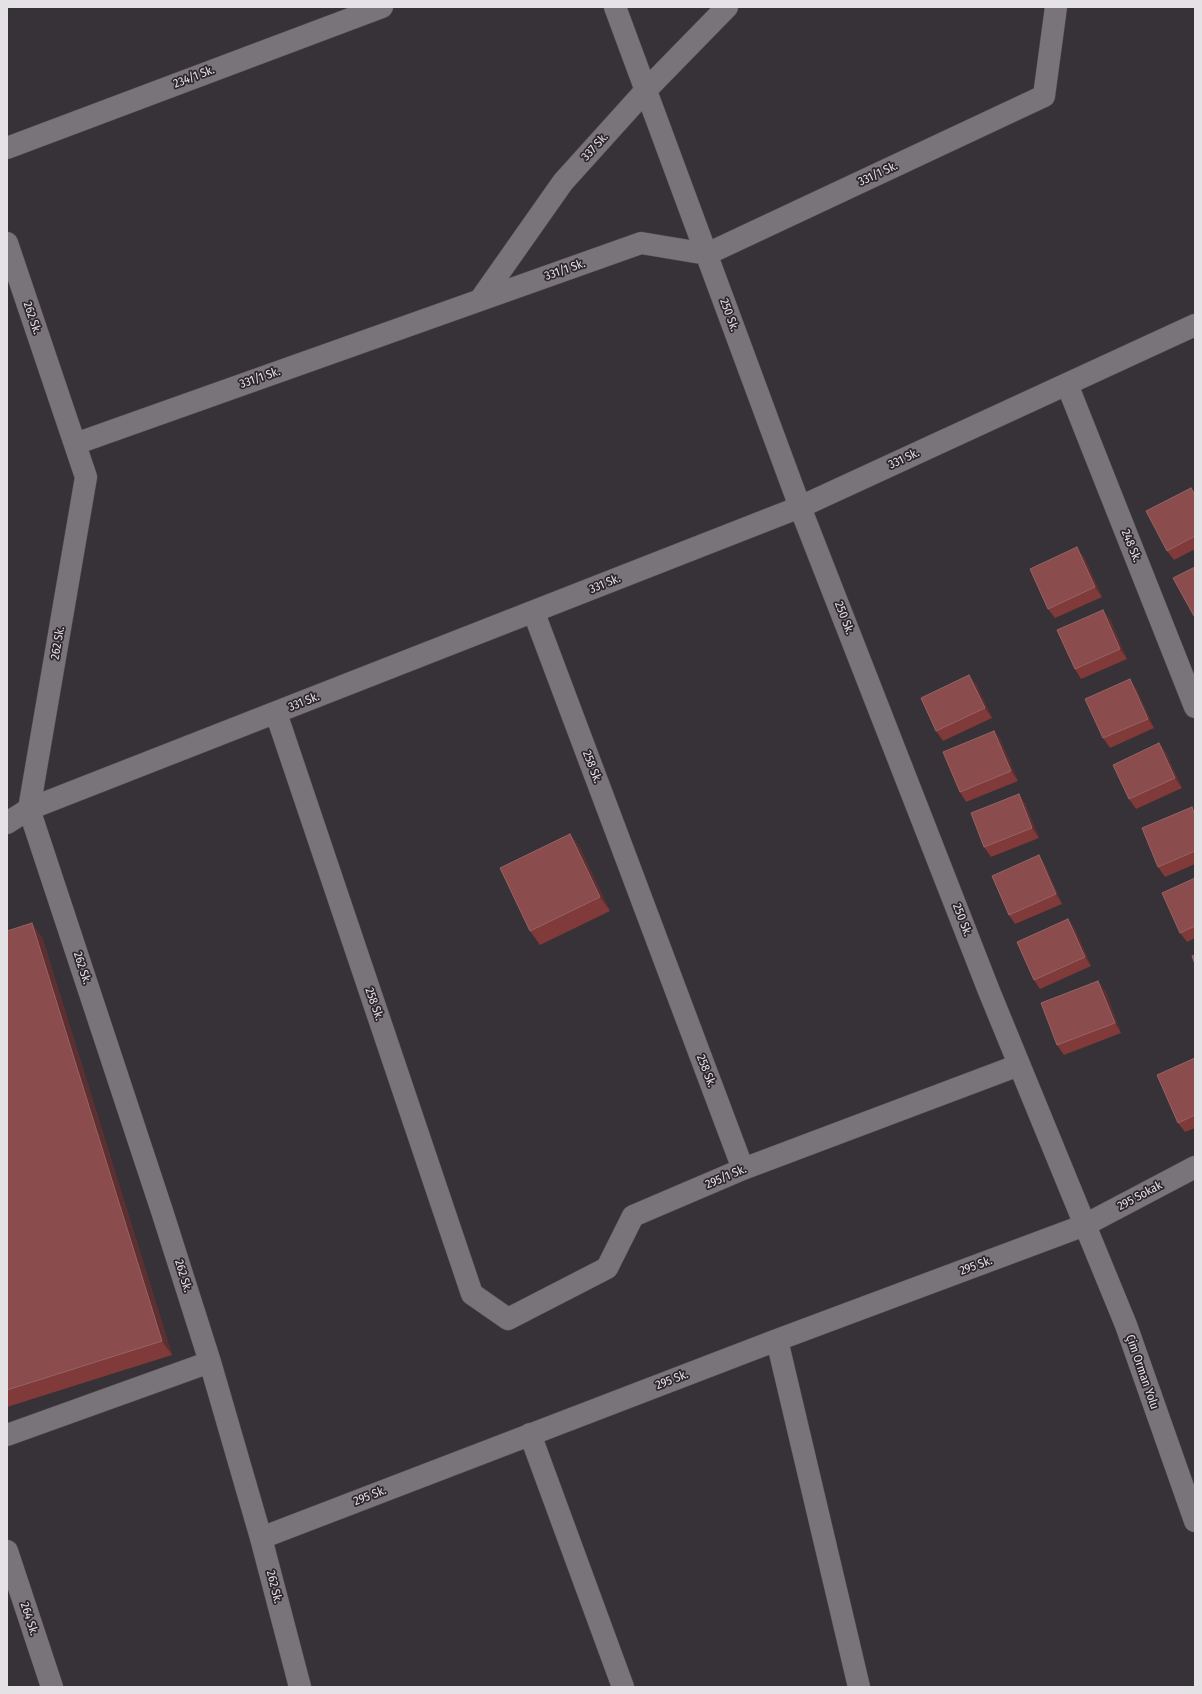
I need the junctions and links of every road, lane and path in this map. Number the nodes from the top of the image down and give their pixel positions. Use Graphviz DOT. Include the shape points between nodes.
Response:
graph roads {
  1 [pos="382,7"];
  2 [pos="615,7"];
  3 [pos="727,7"];
  4 [pos="1056,7"];
  5 [pos="646,90"];
  6 [pos="7,148"];
  7 [pos="7,243"];
  8 [pos="706,254"];
  9 [pos="480,300"];
  10 [pos="1195,325"];
  11 [pos="1066,384"];
  12 [pos="75,444"];
  13 [pos="800,507"];
  14 [pos="534,613"];
  15 [pos="1195,707"];
  16 [pos="276,713"];
  17 [pos="29,809"];
  18 [pos="7,823"];
  19 [pos="1020,1065"];
  20 [pos="1195,1167"];
  21 [pos="743,1169"];
  22 [pos="1085,1225"];
  23 [pos="472,1294"];
  24 [pos="777,1340"];
  25 [pos="210,1362"];
  26 [pos="530,1434"];
  27 [pos="7,1435"];
  28 [pos="1195,1521"];
  29 [pos="261,1538"];
  30 [pos="7,1551"];
  31 [pos="10,1574"];
  32 [pos="52,1687"];
  33 [pos="300,1687"];
  34 [pos="623,1687"];
  35 [pos="859,1687"];
  1 -- 6 [label="street, 234/1 Sk."];
  2 -- 5 [label="street, 250 Sk."];
  3 -- 5 [label="street, 337 Sk."];
  4 -- 8 [label="street, 331/1 Sk." via="1044,96"];
  5 -- 8 [label="street, 250 Sk."];
  5 -- 9 [label="street, 337 Sk." via="564,182"];
  7 -- 12 [label="street, 262 Sk."];
  8 -- 9 [label="street, 331/1 Sk." via="641,243"];
  8 -- 13 [label="street, 250 Sk."];
  9 -- 12 [label="street, 331/1 Sk."];
  10 -- 11 [label="street, 331 Sk."];
  11 -- 13 [label="street, 331 Sk."];
  11 -- 15 [label="street, 248 Sk."];
  12 -- 17 [label="street, 262 Sk." via="86,477"];
  13 -- 14 [label="street, 331 Sk."];
  13 -- 19 [label="street, 250 Sk."];
  14 -- 16 [label="street, 331 Sk."];
  14 -- 21 [label="street, 258 Sk."];
  16 -- 17 [label="street, 331 Sk."];
  16 -- 23 [label="street, 258 Sk."];
  17 -- 18 [label="street, 331 Sk."];
  17 -- 25 [label="street, 262 Sk."];
  19 -- 21 [label="street, 295/1 Sk."];
  19 -- 22 [label="street, 250 Sk."];
  20 -- 22 [label="street, 295 Sokak"];
  21 -- 23 [label="street, 295/1 Sk." via="633,1216 607,1268 508,1319"];
  22 -- 24 [label="street, 295 Sk."];
  22 -- 28 [label="street, Çim Orman Yolu" via="1126,1325"];
  24 -- 26 [label="street, 295 Sk."];
  24 -- 35 [label="street"];
  25 -- 27 [label="street"];
  25 -- 29 [label="street, 262 Sk."];
  26 -- 29 [label="street, 295 Sk."];
  26 -- 34 [label="street"];
  29 -- 33 [label="street, 262 Sk."];
  30 -- 31 [label="street, 264 Sk."];
  31 -- 32 [label="street, 264 Sk."];
}
